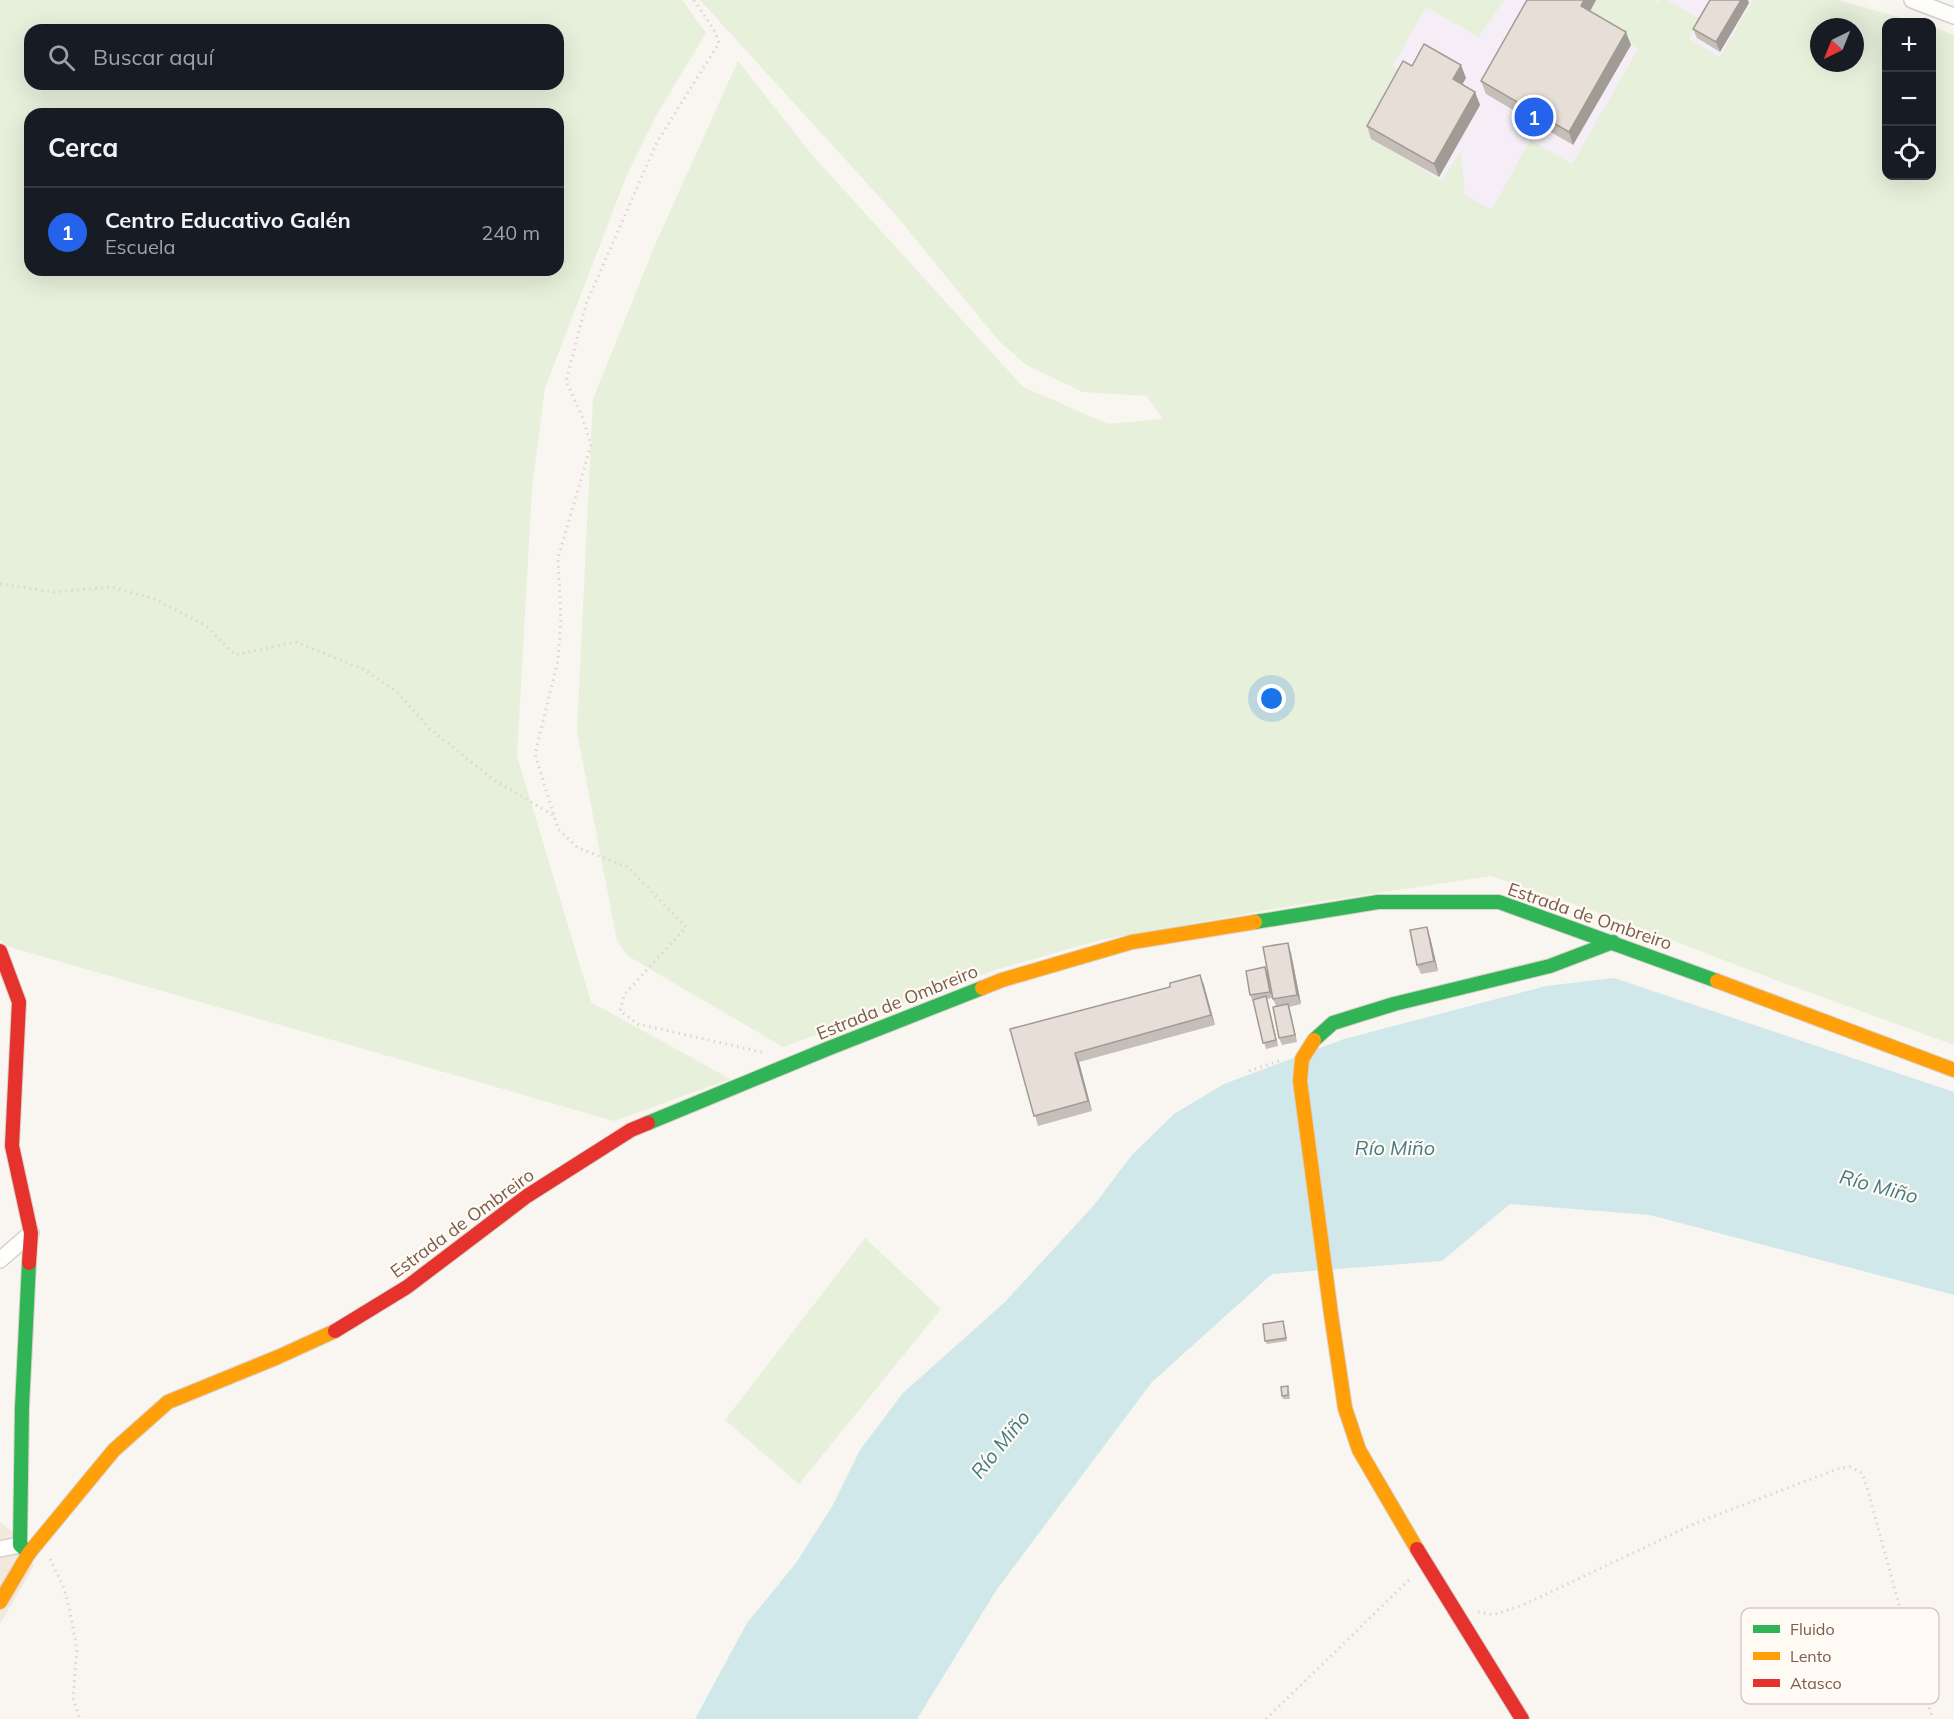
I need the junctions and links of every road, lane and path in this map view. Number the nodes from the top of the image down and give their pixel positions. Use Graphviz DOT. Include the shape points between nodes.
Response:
graph roads {
  1 [pos="694,0"];
  2 [pos="1912,0"];
  3 [pos="1954,16"];
  4 [pos="0,584"];
  5 [pos="553,815"];
  6 [pos="1613,942"];
  7 [pos="0,951"];
  8 [pos="771,1054"];
  9 [pos="1954,1070"];
  10 [pos="31,1233"];
  11 [pos="0,1260"];
  12 [pos="29,1547"];
  13 [pos="0,1549"];
  14 [pos="1426,1564"];
  15 [pos="0,1602"];
  16 [pos="1900,1608"];
  17 [pos="1476,1612"];
  18 [pos="1928,1704"];
  19 [pos="81,1719"];
  20 [pos="1266,1719"];
  21 [pos="1522,1719"];
  22 [pos="1933,1719"];
  1 -- 5 [label="path" via="719,43 657,142 586,304 566,381 591,445 558,558 558,660 535,754"];
  2 -- 3 [label="street"];
  4 -- 5 [label="path" via="54,592 111,587 155,599 206,626 235,655 296,642 365,670 399,694 430,729 494,780"];
  5 -- 8 [label="path" via="558,829 578,848 628,867 686,927 624,995 620,1011 638,1024"];
  6 -- 9 [label="street, Estrada de Ombreiro"];
  6 -- 12 [label="street, Estrada de Ombreiro" via="1499,902 1378,902 1132,942 1002,980 631,1130 527,1196 407,1287 340,1329 168,1402 114,1450"];
  6 -- 14 [label="street, bridge" via="1550,966 1333,1023 1304,1052 1299,1064 1346,1408 1359,1450"];
  7 -- 10 [label="street" via="20,1002 12,1146"];
  10 -- 11 [label="street"];
  10 -- 12 [label="street" via="22,1407"];
  12 -- 13 [label="street"];
  12 -- 15 [label="street, Estrada de Ombreiro"];
  12 -- 19 [label="path" via="48,1556 64,1588 77,1649 73,1698"];
  14 -- 20 [label="path"];
  14 -- 21 [label="street"];
  16 -- 17 [label="path" via="1867,1487 1862,1473 1850,1467 1696,1523 1523,1605 1493,1615"];
  18 -- 22 [label="path"];
}
